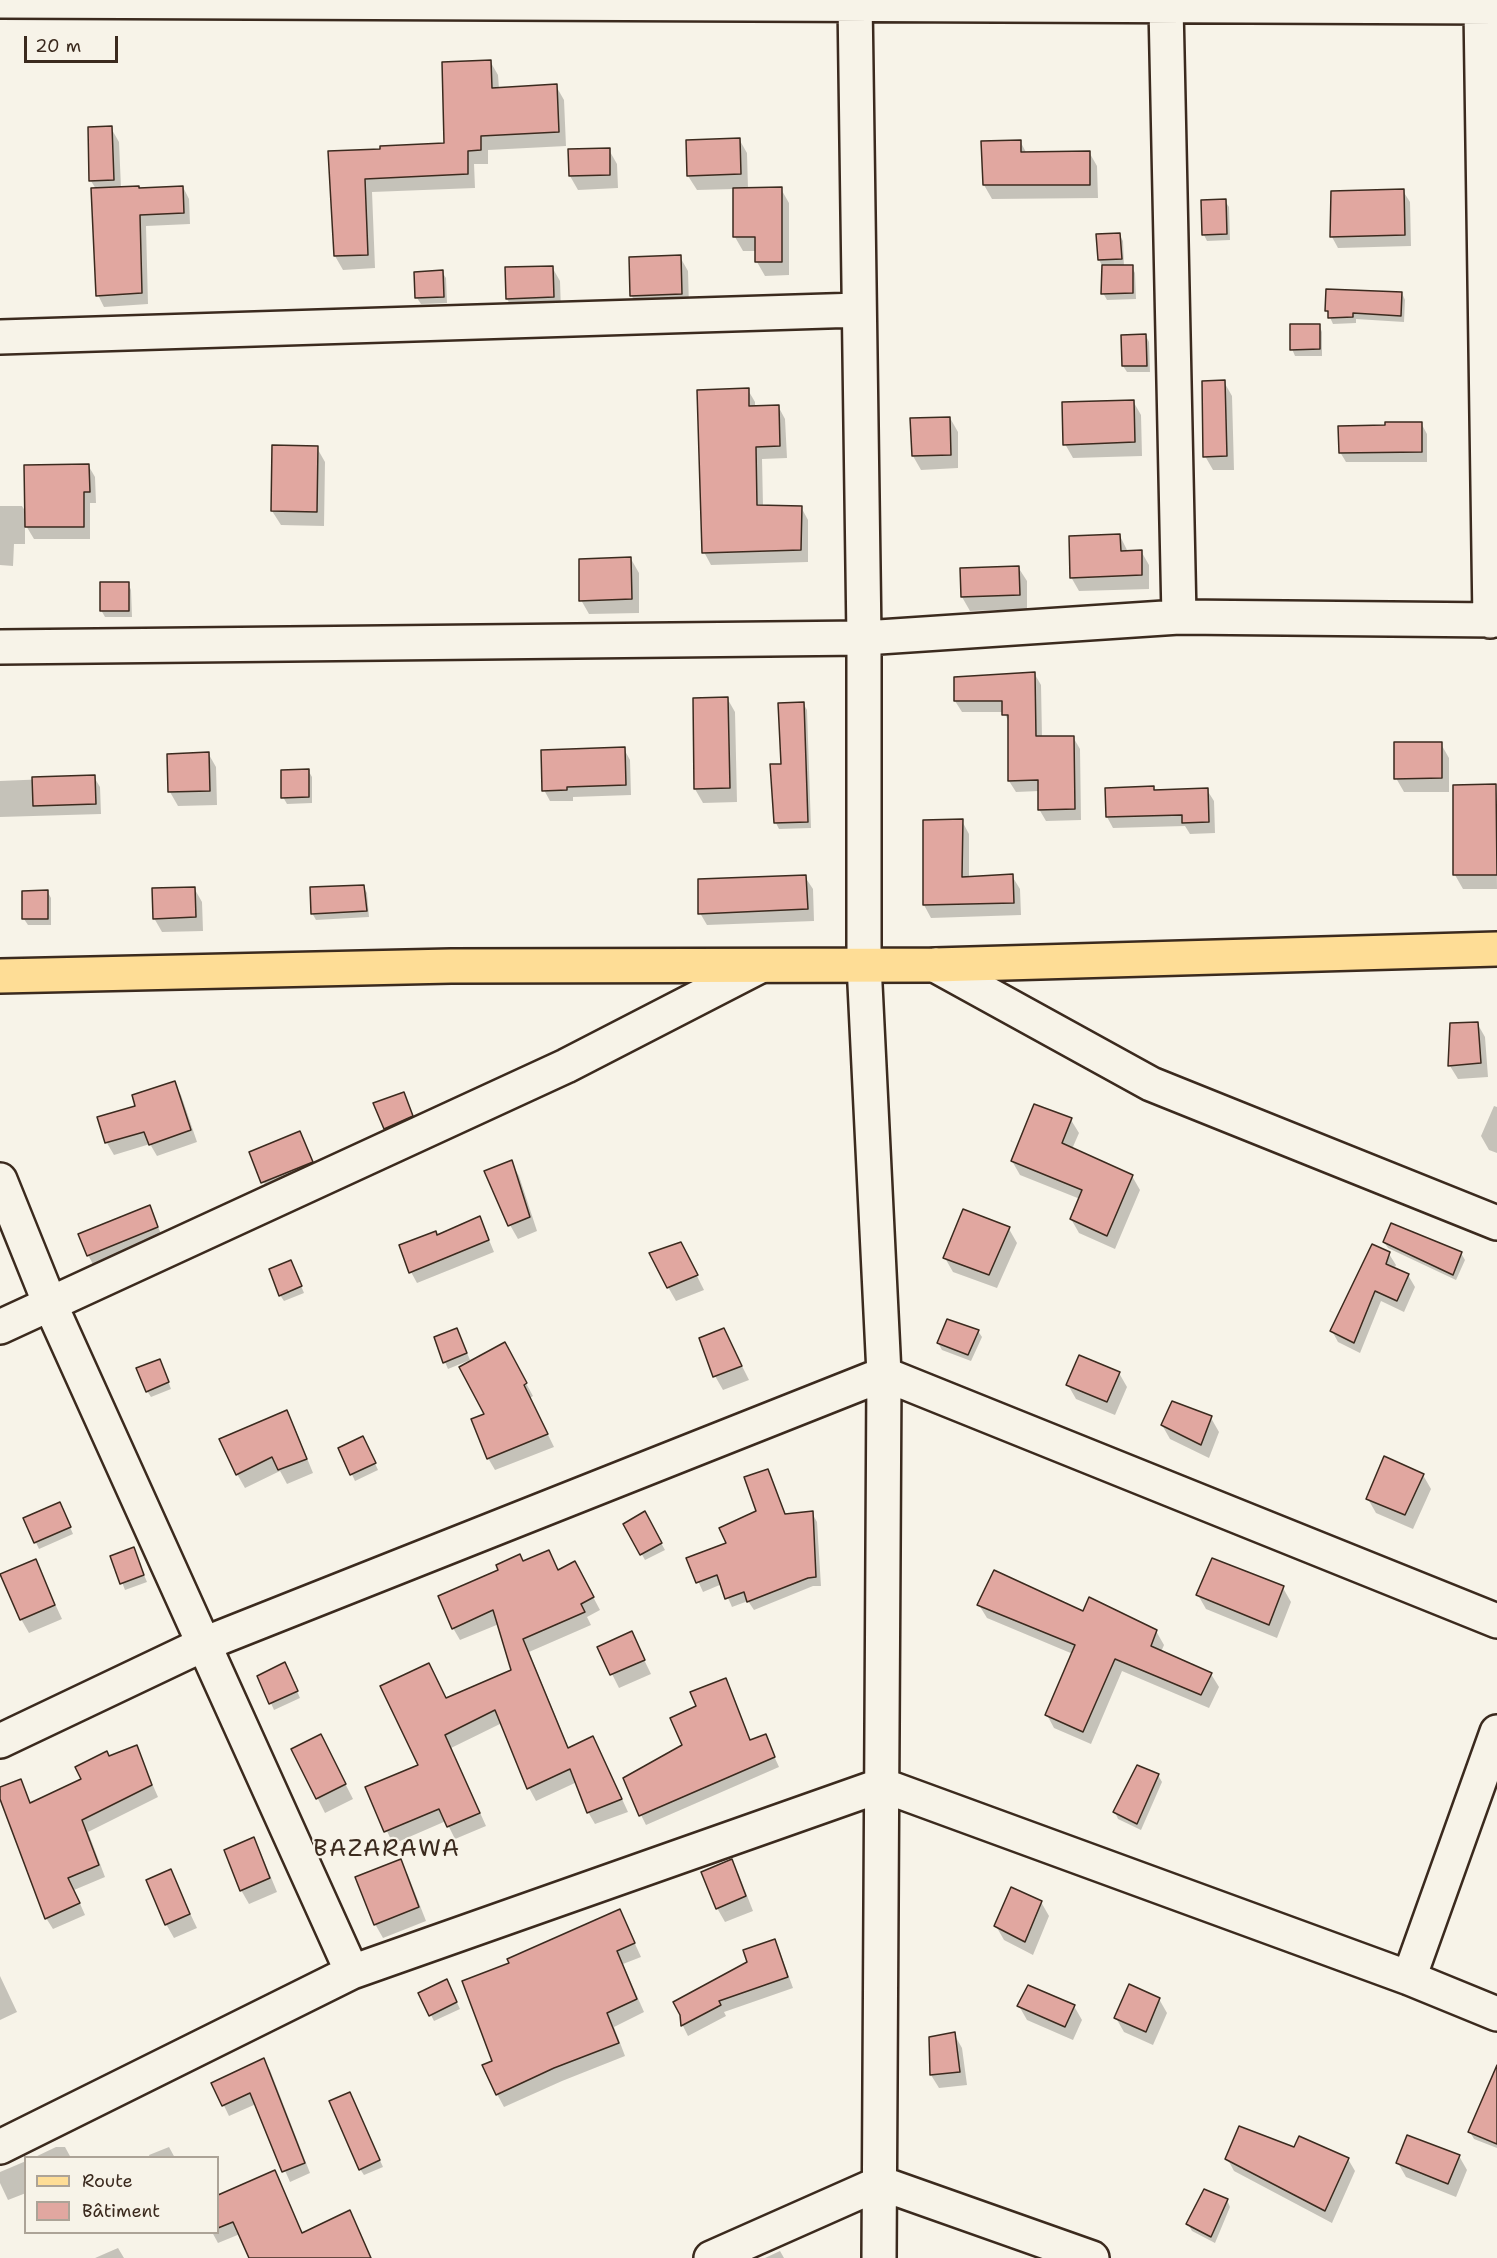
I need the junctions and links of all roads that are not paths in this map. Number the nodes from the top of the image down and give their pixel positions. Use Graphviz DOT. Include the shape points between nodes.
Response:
graph roads {
  1 [pos="0,1"];
  2 [pos="237,1"];
  3 [pos="532,2"];
  4 [pos="855,3"];
  5 [pos="1167,6"];
  6 [pos="1489,7"];
  7 [pos="859,310"];
  8 [pos="0,337"];
  9 [pos="1179,617"];
  10 [pos="1493,620"];
  11 [pos="864,638"];
  12 [pos="0,647"];
  13 [pos="1497,949"];
  14 [pos="864,964"];
  15 [pos="760,966"];
  16 [pos="935,966"];
  17 [pos="0,976"];
  18 [pos="0,1180"];
  19 [pos="1497,1223"];
  20 [pos="50,1304"];
  21 [pos="0,1327"];
  22 [pos="884,1374"];
  23 [pos="1497,1621"];
  24 [pos="204,1644"];
  25 [pos="1497,1732"];
  26 [pos="0,1741"];
  27 [pos="882,1785"];
  28 [pos="352,1972"];
  29 [pos="1408,1978"];
  30 [pos="1497,2014"];
  31 [pos="0,2146"];
  32 [pos="880,2183"];
  33 [pos="711,2258"];
  34 [pos="879,2258"];
  35 [pos="1092,2258"];
  1 -- 2 [label="street"];
  2 -- 3 [label="street"];
  3 -- 4 [label="street"];
  4 -- 5 [label="street"];
  4 -- 7 [label="street"];
  5 -- 6 [label="street"];
  5 -- 9 [label="street"];
  6 -- 10 [label="street"];
  7 -- 8 [label="street"];
  7 -- 11 [label="street"];
  9 -- 10 [label="street"];
  9 -- 11 [label="street"];
  11 -- 12 [label="street"];
  11 -- 14 [label="street"];
  13 -- 16 [label="main road"];
  14 -- 15 [label="main road"];
  14 -- 16 [label="main road"];
  14 -- 22 [label="street"];
  15 -- 17 [label="main road" via="439,966"];
  15 -- 20 [label="street" via="566,1066"];
  16 -- 19 [label="street" via="1150,1084"];
  18 -- 20 [label="street"];
  20 -- 21 [label="street"];
  20 -- 24 [label="street"];
  22 -- 23 [label="street"];
  22 -- 24 [label="street"];
  22 -- 27 [label="street"];
  24 -- 26 [label="street"];
  24 -- 28 [label="street"];
  25 -- 29 [label="street"];
  27 -- 28 [label="street"];
  27 -- 29 [label="street"];
  27 -- 32 [label="street"];
  28 -- 31 [label="street"];
  29 -- 30 [label="street"];
  32 -- 33 [label="street"];
  32 -- 34 [label="street"];
  32 -- 35 [label="street"];
}
